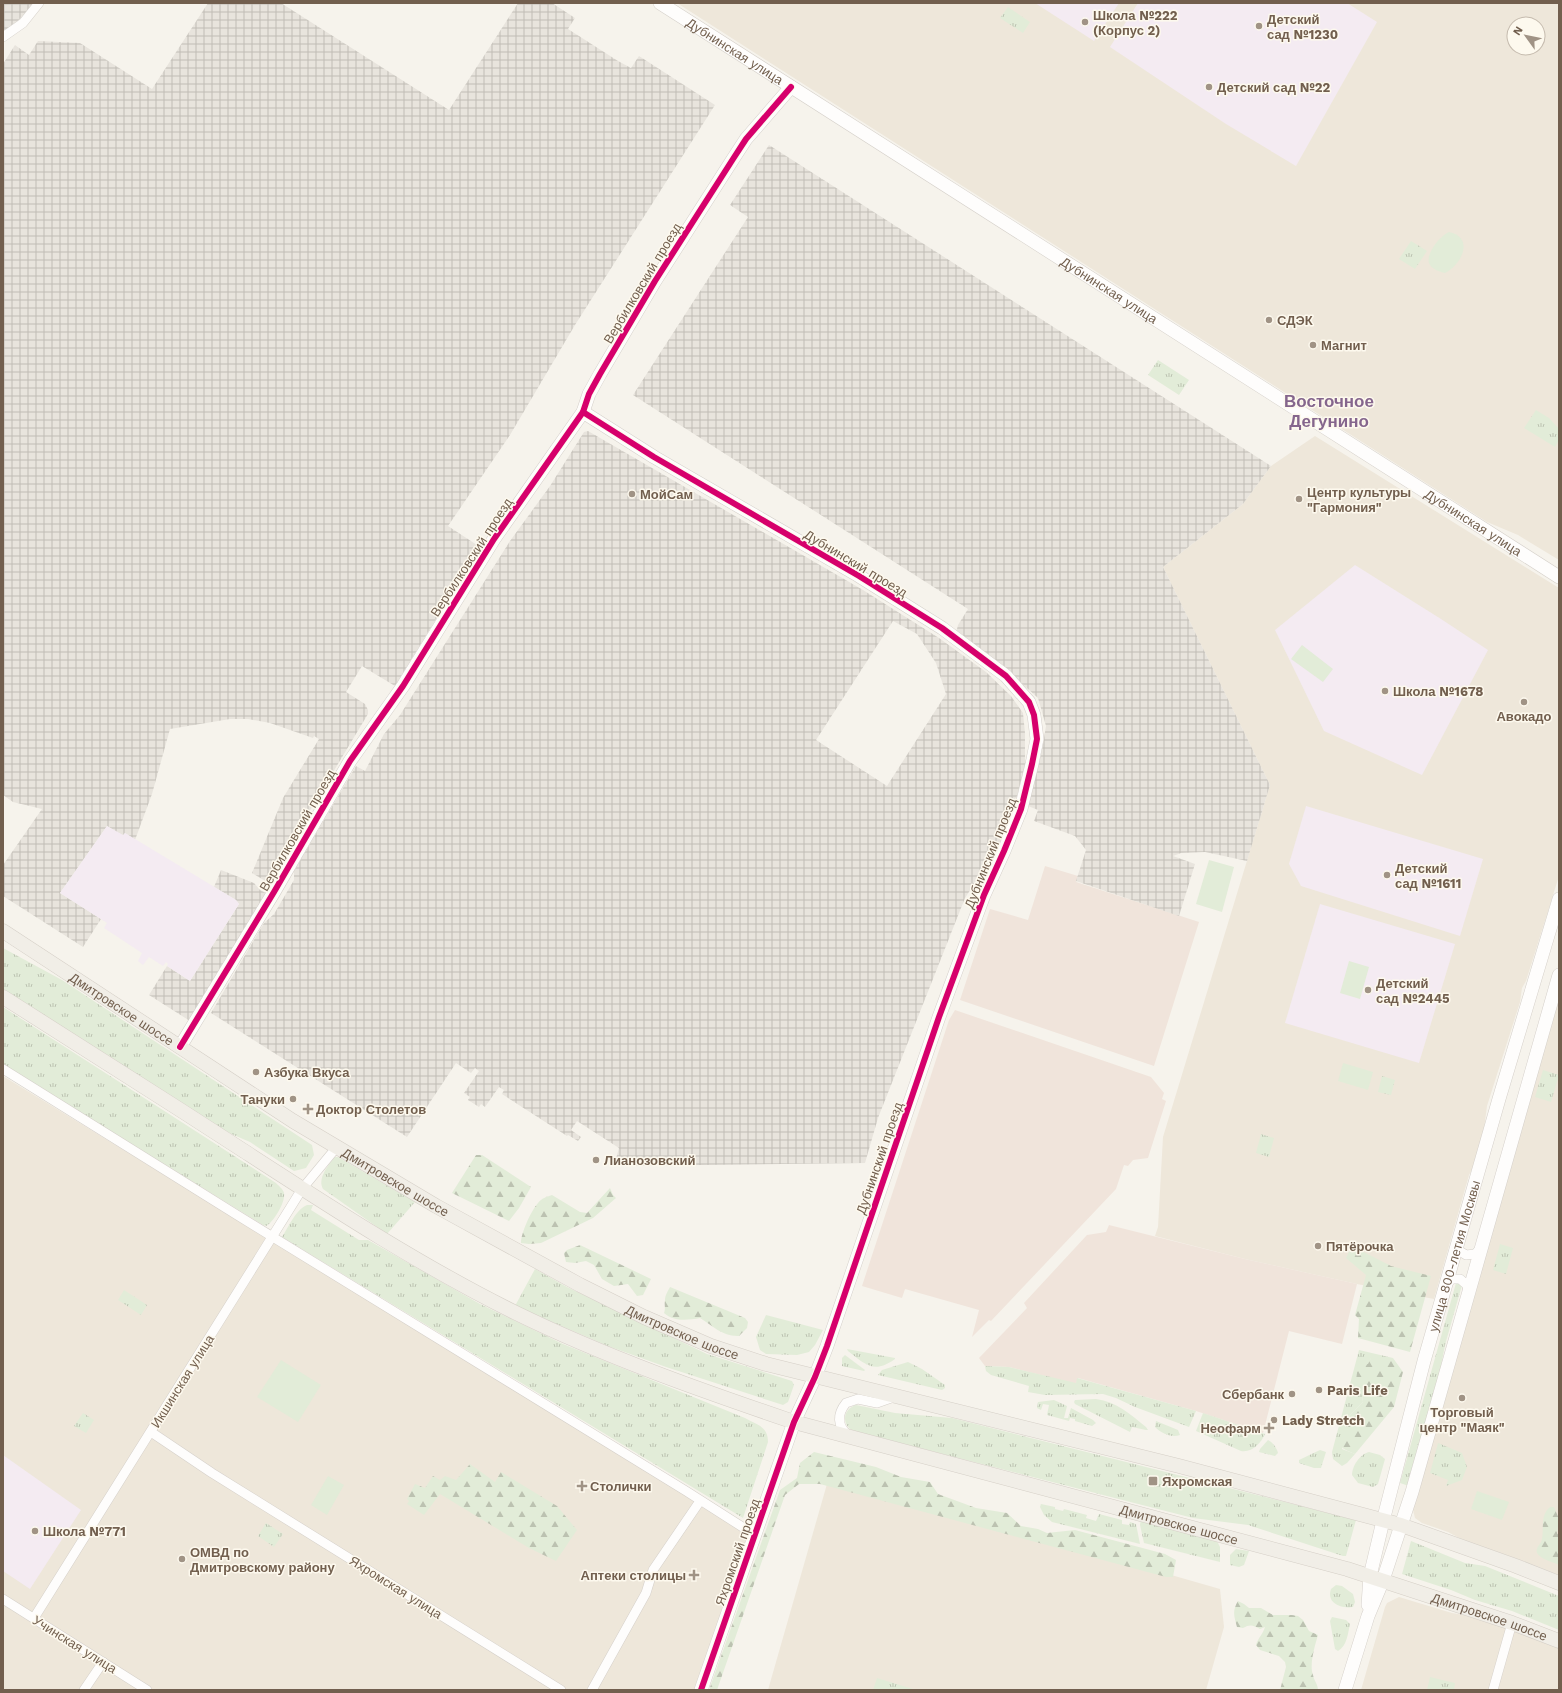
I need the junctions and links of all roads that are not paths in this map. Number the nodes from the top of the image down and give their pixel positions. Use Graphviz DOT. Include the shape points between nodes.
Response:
graph roads {
  1 [pos="39,3"];
  2 [pos="660,3"];
  3 [pos="3,37"];
  4 [pos="791,87"];
  5 [pos="584,412"];
  6 [pos="1559,577"];
  7 [pos="1559,899"];
  8 [pos="3,932"];
  9 [pos="1559,975"];
  10 [pos="3,997"];
  11 [pos="180,1047"];
  12 [pos="3,1069"];
  13 [pos="336,1148"];
  14 [pos="302,1189"];
  15 [pos="272,1237"];
  16 [pos="1457,1243"];
  17 [pos="1480,1249"];
  18 [pos="1445,1285"];
  19 [pos="1468,1292"];
  20 [pos="815,1377"];
  21 [pos="894,1397"];
  22 [pos="794,1422"];
  23 [pos="150,1432"];
  24 [pos="852,1438"];
  25 [pos="700,1501"];
  26 [pos="1383,1521"];
  27 [pos="1401,1526"];
  28 [pos="754,1538"];
  29 [pos="1376,1578"];
  30 [pos="1559,1584"];
  31 [pos="3,1599"];
  32 [pos="34,1618"];
  33 [pos="1512,1623"];
  34 [pos="1559,1641"];
  35 [pos="103,1662"];
  36 [pos="84,1690"];
  37 [pos="147,1690"];
  38 [pos="561,1690"];
  39 [pos="592,1690"];
  40 [pos="701,1690"];
  41 [pos="1345,1690"];
  42 [pos="1493,1690"];
  1 -- 3 [label="street" via="23,23"];
  2 -- 4 [label="street, Дубнинская улица"];
  4 -- 5 [label="street, Вербилковский проезд" via="746,139 678,244 600,374 589,394"];
  4 -- 6 [label="street, Дубнинская улица"];
  5 -- 11 [label="street, Вербилковский проезд" via="494,539 403,686 350,761"];
  5 -- 20 [label="street, Дубнинский проезд" via="654,457 859,576 942,628 1006,676 1029,702 1034,714 1037,739 1021,809 984,895 939,1017"];
  7 -- 16 [label="street, улица 800-летия Москвы"];
  8 -- 11 [label="main road, Дмитровское шоссе"];
  9 -- 17 [label="street, улица 800-летия Москвы"];
  10 -- 14 [label="main road, Дмитровское шоссе"];
  11 -- 13 [label="main road, Дмитровское шоссе"];
  12 -- 15 [label="street"];
  13 -- 14 [label="street, Икшинская улица"];
  13 -- 20 [label="main road, Дмитровское шоссе" via="529,1258 644,1317 741,1357"];
  14 -- 15 [label="street, Икшинская улица"];
  14 -- 22 [label="main road, Дмитровское шоссе" via="433,1269 521,1315 634,1364"];
  15 -- 23 [label="street, Икшинская улица"];
  15 -- 25 [label="street"];
  16 -- 17 [label="street" via="1460,1252 1466,1255 1475,1254"];
  16 -- 18 [label="street, улица 800-летия Москвы"];
  17 -- 19 [label="street, улица 800-летия Москвы"];
  18 -- 19 [label="street" via="1452,1279 1460,1278 1466,1282"];
  18 -- 26 [label="street, улица 800-летия Москвы"];
  19 -- 27 [label="street, улица 800-летия Москвы"];
  20 -- 21 [label="main road, Дмитровское шоссе"];
  20 -- 22 [label="street"];
  21 -- 24 [label="street" via="877,1403 858,1399 846,1403 840,1413 840,1426"];
  21 -- 26 [label="main road, Дмитровское шоссе" via="1179,1466"];
  22 -- 24 [label="main road, Дмитровское шоссе"];
  22 -- 28 [label="street, Яхромский проезд"];
  23 -- 32 [label="street, Икшинская улица"];
  23 -- 38 [label="street, Яхромская улица"];
  24 -- 29 [label="main road, Дмитровское шоссе"];
  25 -- 28 [label="street" via="744,1528"];
  25 -- 39 [label="street" via="653,1570 646,1593"];
  26 -- 27 [label="main road, Дмитровское шоссе"];
  26 -- 29 [label="street, улица 800-летия Москвы"];
  27 -- 29 [label="street, улица 800-летия Москвы"];
  27 -- 30 [label="main road, Дмитровское шоссе" via="1516,1566"];
  28 -- 40 [label="street, Яхромский проезд"];
  29 -- 33 [label="main road, Дмитровское шоссе"];
  29 -- 41 [label="street, улица 800-летия Москвы" via="1368,1616"];
  31 -- 32 [label="street, Учинская улица"];
  32 -- 35 [label="street, Учинская улица"];
  33 -- 34 [label="main road, Дмитровское шоссе"];
  33 -- 42 [label="street"];
  35 -- 36 [label="street"];
  35 -- 37 [label="street, Учинская улица"];
}
